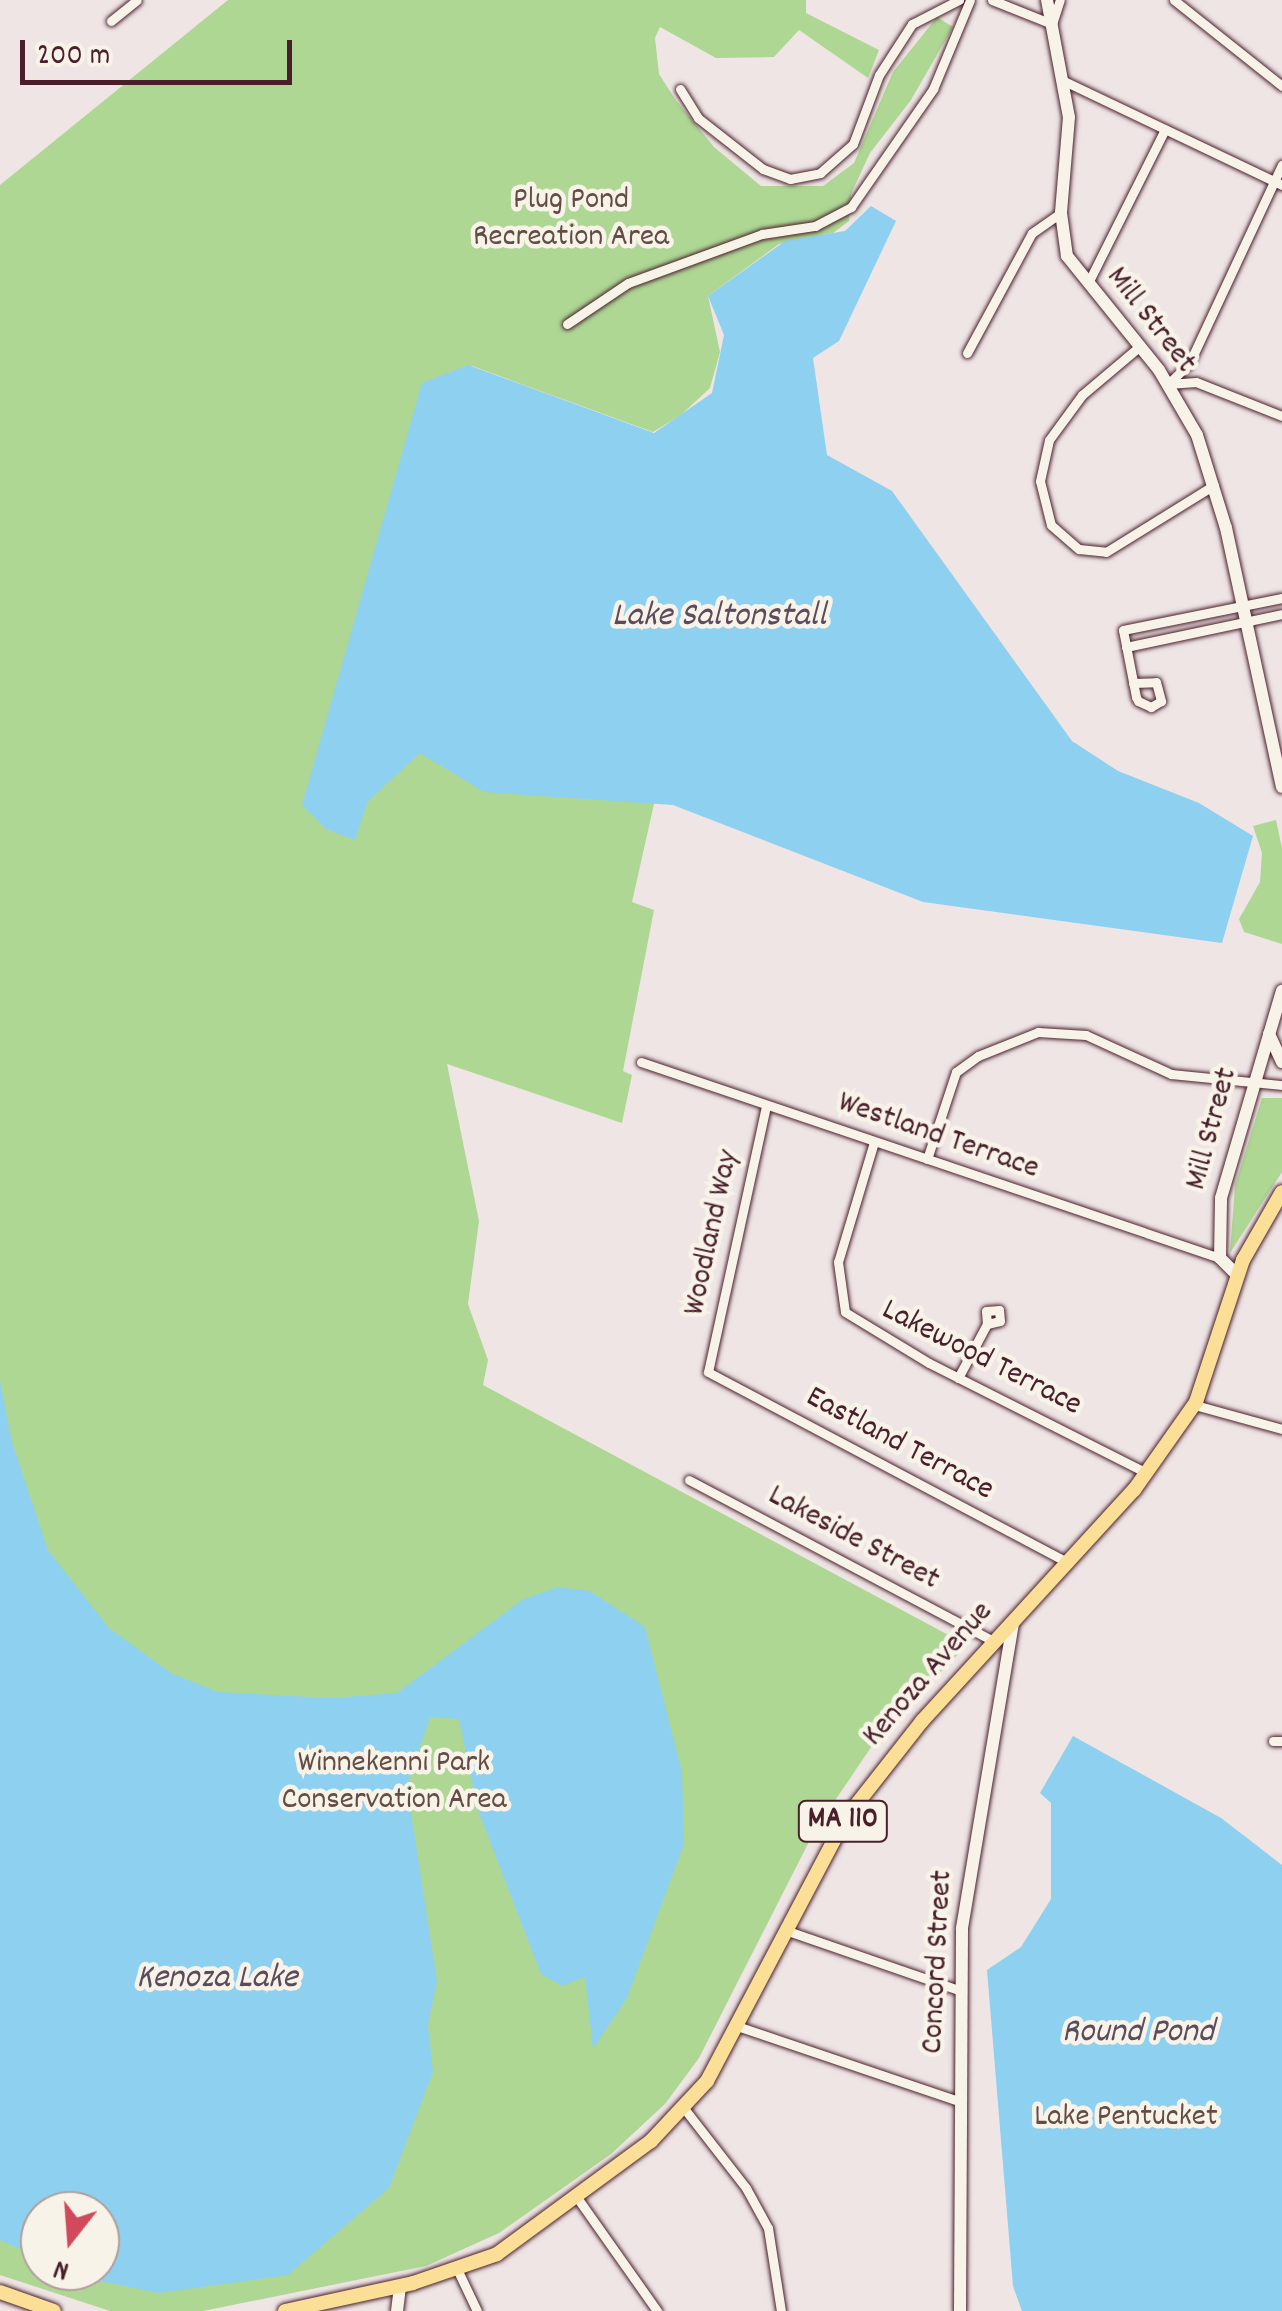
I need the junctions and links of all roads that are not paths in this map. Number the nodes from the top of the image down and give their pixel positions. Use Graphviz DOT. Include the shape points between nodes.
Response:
graph roads {
  1 [pos="137,0"];
  2 [pos="958,0"];
  3 [pos="970,0"];
  4 [pos="992,0"];
  5 [pos="1047,0"];
  6 [pos="1060,0"];
  7 [pos="1174,0"];
  8 [pos="111,21"];
  9 [pos="1052,24"];
  10 [pos="1064,81"];
  11 [pos="1282,86"];
  12 [pos="680,90"];
  13 [pos="1165,129"];
  14 [pos="1282,164"];
  15 [pos="1270,180"];
  16 [pos="1282,184"];
  17 [pos="1060,212"];
  18 [pos="1087,285"];
  19 [pos="568,324"];
  20 [pos="1140,346"];
  21 [pos="967,353"];
  22 [pos="1168,384"];
  23 [pos="1282,416"];
  24 [pos="1214,485"];
  25 [pos="1282,598"];
  26 [pos="1243,606"];
  27 [pos="1282,614"];
  28 [pos="1246,621"];
  29 [pos="1126,647"];
  30 [pos="1133,683"];
  31 [pos="1282,787"];
  32 [pos="1282,992"];
  33 [pos="1268,1033"];
  34 [pos="641,1062"];
  35 [pos="1282,1062"];
  36 [pos="1252,1084"];
  37 [pos="1282,1084"];
  38 [pos="766,1106"];
  39 [pos="874,1142"];
  40 [pos="926,1159"];
  41 [pos="1282,1192"];
  42 [pos="1220,1258"];
  43 [pos="1237,1274"];
  44 [pos="988,1324"];
  45 [pos="708,1372"];
  46 [pos="958,1378"];
  47 [pos="1194,1405"];
  48 [pos="1282,1429"];
  49 [pos="1147,1472"];
  50 [pos="689,1480"];
  51 [pos="1068,1563"];
  52 [pos="1013,1620"];
  53 [pos="993,1641"];
  54 [pos="784,1930"];
  55 [pos="961,1991"];
  56 [pos="740,2027"];
  57 [pos="961,2102"];
  58 [pos="682,2107"];
  59 [pos="576,2196"];
  60 [pos="458,2271"];
  61 [pos="393,2287"];
  62 [pos="0,2292"];
  63 [pos="54,2311"];
  64 [pos="285,2311"];
  65 [pos="397,2311"];
  66 [pos="477,2311"];
  67 [pos="657,2311"];
  68 [pos="781,2311"];
  69 [pos="960,2311"];
  1 -- 8 [label="street"];
  2 -- 12 [label="street" via="912,24 879,75 853,144 820,173 790,179 763,169 698,118"];
  3 -- 19 [label="street" via="933,89 851,207 815,226 762,234 628,284"];
  4 -- 9 [label="street"];
  5 -- 9 [label="main road, Mill Street"];
  6 -- 9 [label="street"];
  7 -- 11 [label="street"];
  9 -- 10 [label="main road, Mill Street"];
  10 -- 13 [label="street"];
  10 -- 17 [label="main road, Mill Street" via="1070,130"];
  13 -- 15 [label="street"];
  13 -- 18 [label="street"];
  14 -- 15 [label="street"];
  15 -- 16 [label="street"];
  15 -- 22 [label="street" via="1189,364"];
  17 -- 18 [label="main road, Mill Street" via="1067,256"];
  17 -- 21 [label="street" via="1032,233"];
  18 -- 20 [label="main road, Mill Street"];
  20 -- 22 [label="main road, Mill Street"];
  20 -- 24 [label="street" via="1061,418 1042,464 1051,525 1092,554 1106,552"];
  22 -- 23 [label="street" via="1196,382"];
  22 -- 24 [label="main road, Mill Street"];
  24 -- 26 [label="main road, Mill Street"];
  25 -- 26 [label="street"];
  26 -- 28 [label="main road, Mill Street"];
  26 -- 29 [label="street" via="1122,630"];
  27 -- 28 [label="street"];
  28 -- 29 [label="street"];
  28 -- 31 [label="main road, Mill Street"];
  29 -- 30 [label="street"];
  32 -- 33 [label="main road, Mill Street"];
  33 -- 35 [label="main road"];
  33 -- 36 [label="main road, Mill Street"];
  34 -- 38 [label="street, Westland Terrace"];
  36 -- 37 [label="street"];
  36 -- 40 [label="street" via="1171,1074 1071,1030 1038,1032 956,1072"];
  36 -- 42 [label="main road, Mill Street" via="1225,1174"];
  38 -- 39 [label="street, Westland Terrace"];
  38 -- 45 [label="street, Woodland Way"];
  39 -- 40 [label="street, Westland Terrace"];
  39 -- 46 [label="street, Lakewood Terrace" via="838,1262 844,1312"];
  40 -- 42 [label="street, Westland Terrace"];
  41 -- 43 [label="main road, Kenoza Avenue / MA 110"];
  42 -- 43 [label="main road"];
  43 -- 47 [label="main road, Kenoza Avenue / MA 110"];
  44 -- 46 [label="street"];
  45 -- 51 [label="street, Eastland Terrace"];
  46 -- 49 [label="street, Lakewood Terrace"];
  47 -- 48 [label="street"];
  47 -- 49 [label="main road, Kenoza Avenue / MA 110"];
  49 -- 51 [label="main road, Kenoza Avenue / MA 110"];
  50 -- 53 [label="street, Lakeside Street"];
  51 -- 52 [label="main road, Kenoza Avenue / MA 110"];
  52 -- 53 [label="main road, Kenoza Avenue / MA 110"];
  52 -- 55 [label="main road, Concord Street" via="973,1850"];
  53 -- 54 [label="main road, Kenoza Avenue / MA 110" via="845,1818"];
  54 -- 55 [label="street"];
  54 -- 56 [label="main road, Kenoza Avenue / MA 110"];
  55 -- 57 [label="main road, Concord Street"];
  56 -- 57 [label="street"];
  56 -- 58 [label="main road, Kenoza Avenue / MA 110"];
  57 -- 69 [label="main road, Concord Street"];
  58 -- 59 [label="main road, Kenoza Avenue / MA 110" via="651,2140"];
  58 -- 68 [label="street" via="746,2188 768,2228"];
  59 -- 60 [label="main road, Kenoza Avenue / MA 110" via="497,2254"];
  59 -- 67 [label="street"];
  60 -- 61 [label="main road, Kenoza Avenue / MA 110"];
  60 -- 66 [label="street"];
  61 -- 64 [label="main road, MA 110"];
  61 -- 65 [label="main road"];
  62 -- 63 [label="main road"];
}
